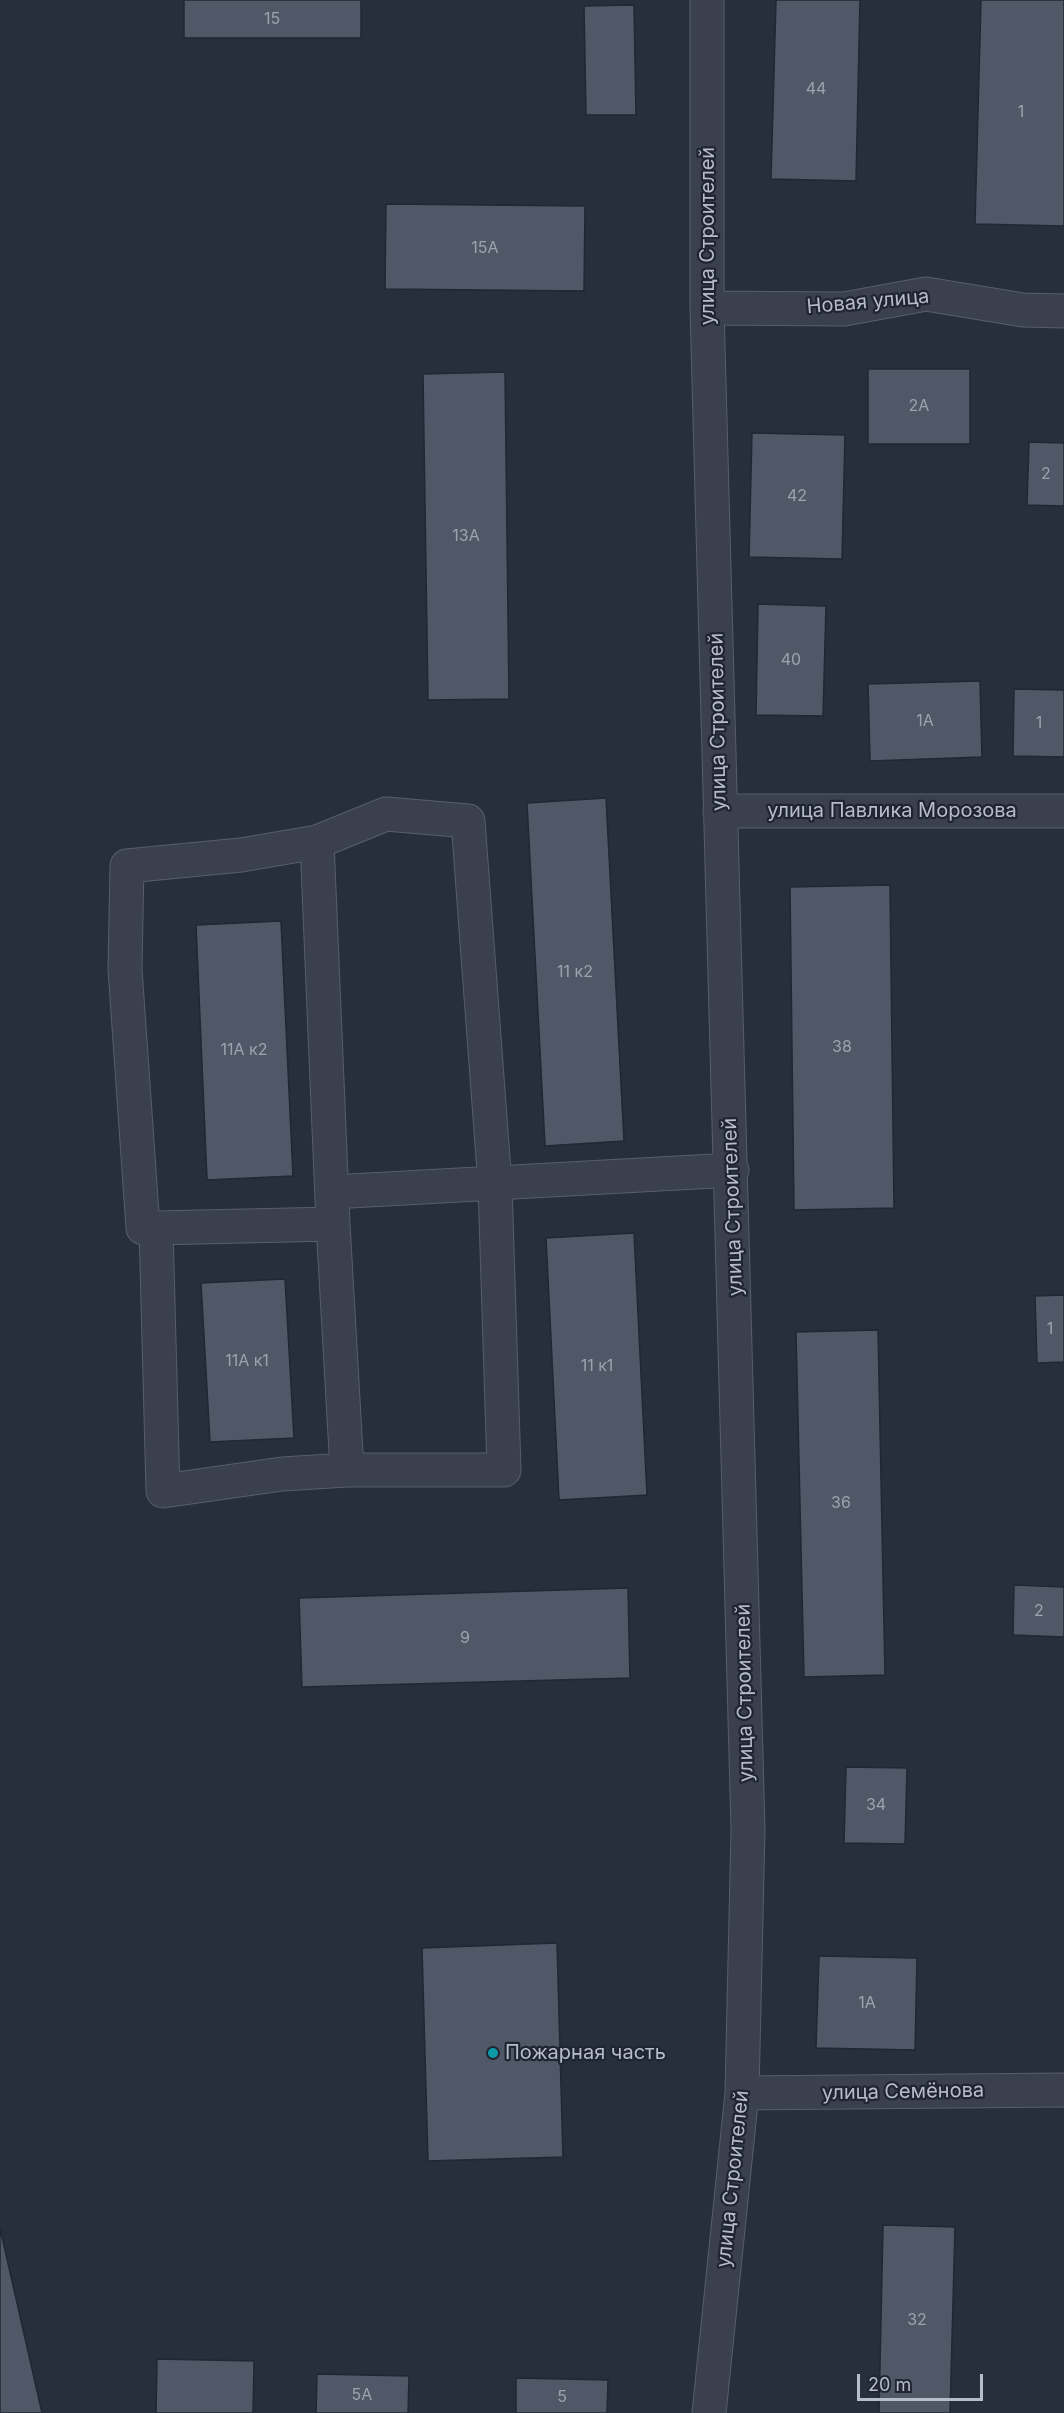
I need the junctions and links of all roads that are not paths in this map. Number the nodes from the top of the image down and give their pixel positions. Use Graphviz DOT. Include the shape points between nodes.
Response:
graph roads {
  1 [pos="707,0"];
  2 [pos="707,308"];
  3 [pos="1064,311"];
  4 [pos="720,811"];
  5 [pos="1064,811"];
  6 [pos="317,842"];
  7 [pos="732,1170"];
  8 [pos="495,1185"];
  9 [pos="333,1208"];
  10 [pos="156,1228"];
  11 [pos="347,1470"];
  12 [pos="1064,2090"];
  13 [pos="742,2093"];
  14 [pos="709,2413"];
  1 -- 2 [label="street, улица Строителей"];
  2 -- 3 [label="street, Новая улица" via="844,309 926,294 1023,310"];
  2 -- 4 [label="street, улица Строителей"];
  4 -- 5 [label="street, улица Павлика Морозова"];
  4 -- 7 [label="street, улица Строителей"];
  6 -- 8 [label="street" via="386,814 468,821"];
  6 -- 9 [label="street"];
  6 -- 10 [label="street" via="242,855 127,866 125,969 143,1228"];
  7 -- 8 [label="street"];
  7 -- 13 [label="street, улица Строителей" via="748,1829"];
  8 -- 9 [label="street"];
  8 -- 11 [label="street" via="504,1470"];
  9 -- 10 [label="street"];
  9 -- 11 [label="street"];
  10 -- 11 [label="street" via="163,1491 282,1474"];
  12 -- 13 [label="street, улица Семёнова"];
  13 -- 14 [label="street, улица Строителей"];
}
